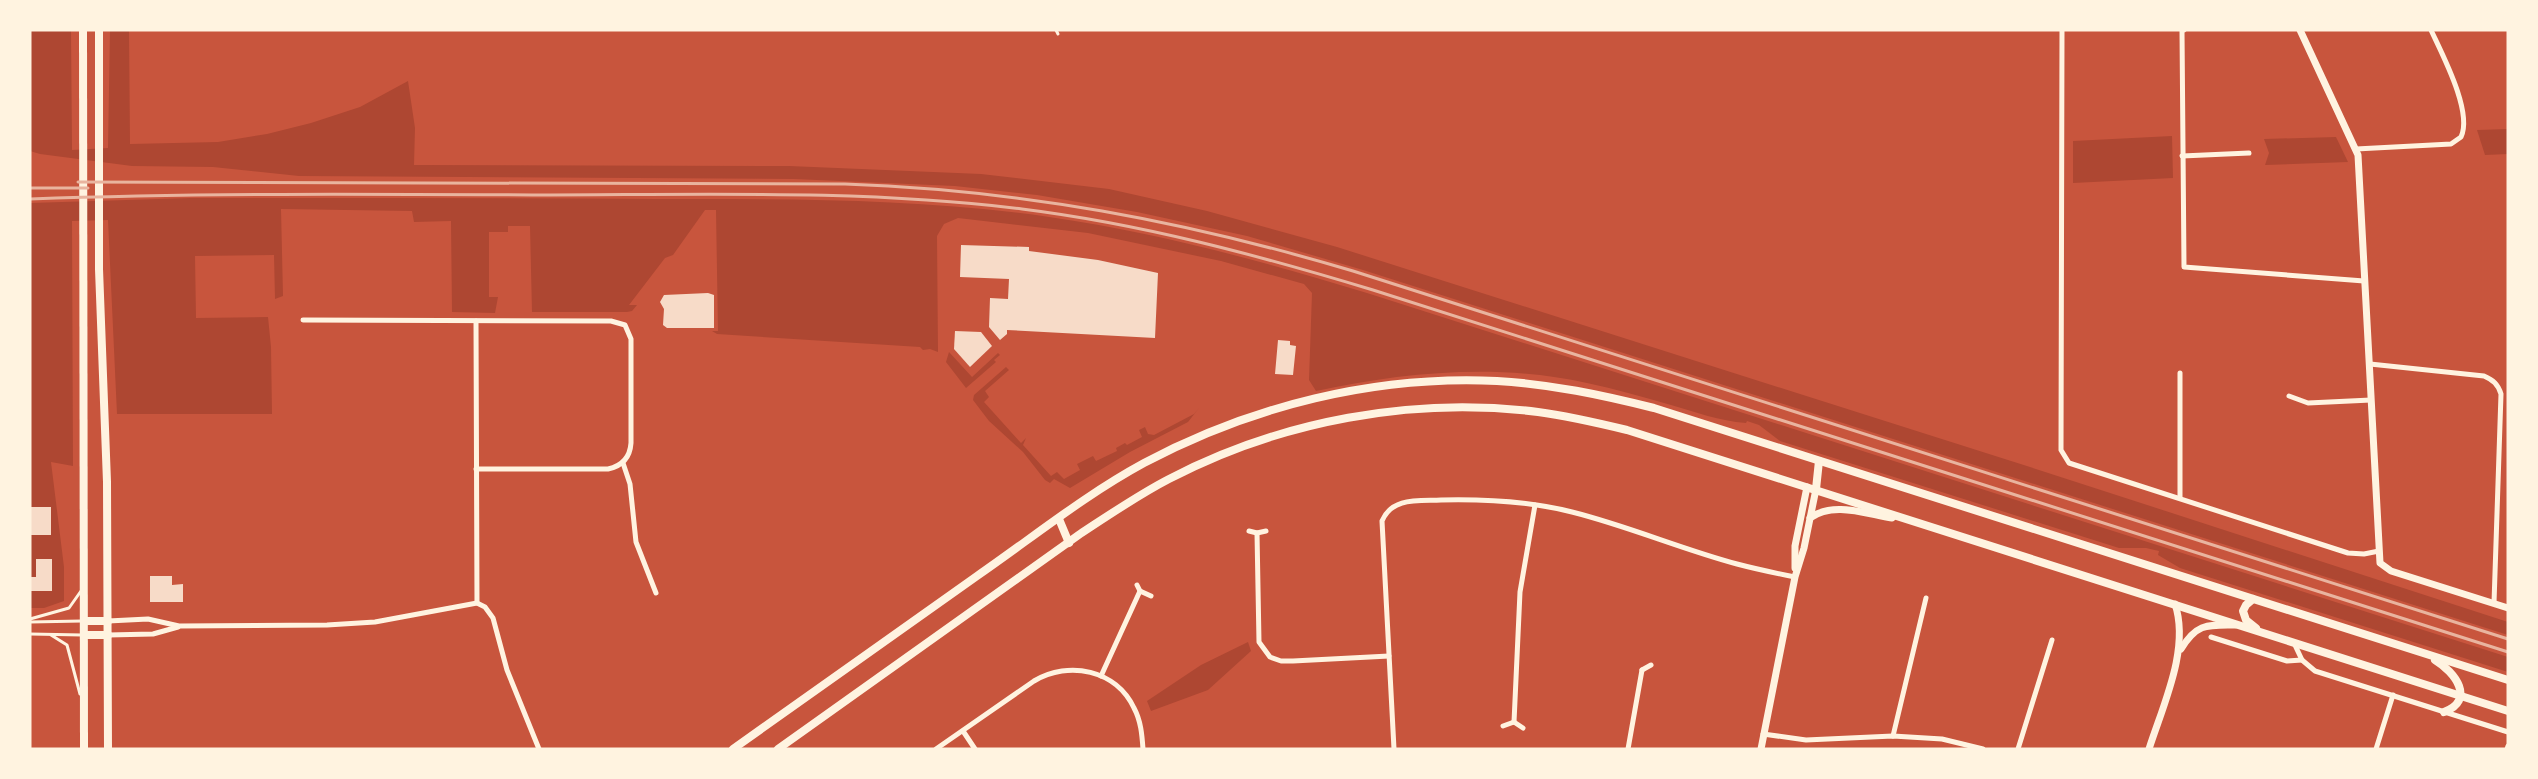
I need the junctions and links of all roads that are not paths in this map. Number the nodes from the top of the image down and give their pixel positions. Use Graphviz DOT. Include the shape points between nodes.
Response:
graph roads {
  1 [pos="84,30"];
  2 [pos="99,30"];
  3 [pos="2062,30"];
  4 [pos="2184,30"];
  5 [pos="2300,30"];
  6 [pos="2431,30"];
  7 [pos="2356,149"];
  8 [pos="2248,153"];
  9 [pos="2182,156"];
  10 [pos="2364,281"];
  11 [pos="303,320"];
  12 [pos="476,321"];
  13 [pos="2370,364"];
  14 [pos="2180,373"];
  15 [pos="2289,396"];
  16 [pos="2371,400"];
  17 [pos="1819,460"];
  18 [pos="623,463"];
  19 [pos="476,469"];
  20 [pos="1812,488"];
  21 [pos="2180,497"];
  22 [pos="1535,505"];
  23 [pos="1896,515"];
  24 [pos="1810,518"];
  25 [pos="1059,519"];
  26 [pos="1050,525"];
  27 [pos="1249,531"];
  28 [pos="1266,531"];
  29 [pos="1257,533"];
  30 [pos="1069,543"];
  31 [pos="2379,551"];
  32 [pos="1795,577"];
  33 [pos="84,587"];
  34 [pos="656,593"];
  35 [pos="1150,596"];
  36 [pos="1926,598"];
  37 [pos="2253,599"];
  38 [pos="477,603"];
  39 [pos="2175,603"];
  40 [pos="2494,603"];
  41 [pos="2508,608"];
  42 [pos="30,620"];
  43 [pos="84,621"];
  44 [pos="108,621"];
  45 [pos="179,626"];
  46 [pos="2240,626"];
  47 [pos="30,634"];
  48 [pos="2266,634"];
  49 [pos="51,635"];
  50 [pos="84,635"];
  51 [pos="108,635"];
  52 [pos="2211,637"];
  53 [pos="2052,640"];
  54 [pos="2294,643"];
  55 [pos="2180,651"];
  56 [pos="2425,654"];
  57 [pos="1389,656"];
  58 [pos="2302,660"];
  59 [pos="1651,665"];
  60 [pos="1634,666"];
  61 [pos="1642,670"];
  62 [pos="1101,676"];
  63 [pos="2508,680"];
  64 [pos="2393,695"];
  65 [pos="2460,696"];
  66 [pos="2508,711"];
  67 [pos="2444,712"];
  68 [pos="84,713"];
  69 [pos="1514,722"];
  70 [pos="1503,726"];
  71 [pos="1523,728"];
  72 [pos="963,731"];
  73 [pos="2508,732"];
  74 [pos="1763,734"];
  75 [pos="1893,736"];
  76 [pos="84,749"];
  77 [pos="108,749"];
  78 [pos="539,749"];
  79 [pos="733,749"];
  80 [pos="778,749"];
  81 [pos="936,749"];
  82 [pos="975,749"];
  83 [pos="1143,749"];
  84 [pos="1394,749"];
  85 [pos="1628,749"];
  86 [pos="1761,749"];
  87 [pos="1983,749"];
  88 [pos="2018,749"];
  89 [pos="2150,749"];
  90 [pos="2376,749"];
  1 -- 33 [label="main road"];
  2 -- 44 [label="main road" via="98,220"];
  3 -- 21 [label="street" via="2061,450 2069,463"];
  4 -- 9 [label="street"];
  5 -- 7 [label="street"];
  6 -- 7 [label="street" via="2455,86 2464,122 2461,137 2451,144"];
  7 -- 10 [label="street"];
  8 -- 9 [label="street"];
  9 -- 10 [label="street" via="2184,267"];
  10 -- 13 [label="street"];
  11 -- 12 [label="street"];
  12 -- 18 [label="street" via="611,321 625,325 631,339 632,443"];
  12 -- 19 [label="street"];
  13 -- 16 [label="street"];
  13 -- 40 [label="street" via="2484,375 2499,387"];
  14 -- 21 [label="street"];
  15 -- 16 [label="street" via="2308,403"];
  16 -- 31 [label="street"];
  17 -- 20 [label="main road"];
  17 -- 25 [label="main road" via="1654,408 1577,390 1496,381 1417,383 1336,393 1240,420 1143,464"];
  17 -- 37 [label="main road"];
  18 -- 19 [label="street" via="608,469"];
  18 -- 34 [label="street" via="630,484 636,542"];
  19 -- 38 [label="street"];
  20 -- 23 [label="main road"];
  20 -- 24 [label="street"];
  20 -- 30 [label="main road" via="1627,430 1563,416 1510,409 1411,410 1331,421 1246,445 1167,480"];
  20 -- 32 [label="street" via="1795,546"];
  21 -- 31 [label="street" via="2348,553"];
  22 -- 32 [label="street" via="1572,512 1737,564"];
  22 -- 57 [label="street" via="1496,500 1410,501 1386,511 1382,535"];
  22 -- 69 [label="street" via="1520,592"];
  23 -- 24 [label="street" via="1892,518 1841,509"];
  23 -- 39 [label="main road"];
  24 -- 32 [label="street"];
  25 -- 26 [label="main road"];
  25 -- 30 [label="main road"];
  26 -- 30 [label="main road"];
  26 -- 79 [label="main road"];
  27 -- 29 [label="street"];
  28 -- 29 [label="street"];
  29 -- 57 [label="street" via="1258,637 1270,657 1293,661"];
  30 -- 80 [label="main road"];
  31 -- 40 [label="street" via="2380,562 2391,571"];
  32 -- 74 [label="street"];
  33 -- 42 [label="lane" via="69,608"];
  33 -- 43 [label="main road"];
  35 -- 62 [label="street" via="1139,588"];
  36 -- 75 [label="street"];
  37 -- 48 [label="main road" via="2244,608 2244,615"];
  37 -- 56 [label="main road"];
  38 -- 45 [label="street" via="375,622"];
  38 -- 78 [label="street" via="493,618 507,670"];
  39 -- 46 [label="main road"];
  39 -- 55 [label="street" via="2180,621"];
  40 -- 41 [label="street"];
  42 -- 43 [label="lane"];
  43 -- 44 [label="main road"];
  43 -- 50 [label="main road"];
  44 -- 45 [label="street" via="148,620"];
  44 -- 51 [label="main road"];
  45 -- 51 [label="street" via="153,634"];
  46 -- 48 [label="main road"];
  46 -- 55 [label="street" via="2199,628"];
  47 -- 49 [label="lane"];
  48 -- 54 [label="main road"];
  49 -- 50 [label="lane"];
  49 -- 68 [label="lane" via="67,645"];
  50 -- 51 [label="main road"];
  50 -- 68 [label="main road"];
  51 -- 77 [label="main road"];
  52 -- 58 [label="street" via="2287,661"];
  53 -- 88 [label="street"];
  54 -- 58 [label="street"];
  54 -- 65 [label="main road"];
  55 -- 89 [label="street"];
  56 -- 63 [label="main road"];
  56 -- 65 [label="main road" via="2452,672"];
  57 -- 84 [label="street"];
  58 -- 64 [label="street" via="2316,670"];
  59 -- 61 [label="street"];
  60 -- 61 [label="street"];
  61 -- 85 [label="street"];
  62 -- 72 [label="street" via="1071,669 1045,674"];
  62 -- 83 [label="street" via="1115,684 1131,703 1141,728"];
  64 -- 67 [label="street"];
  64 -- 90 [label="street"];
  65 -- 66 [label="main road"];
  65 -- 67 [label="main road" via="2456,706"];
  67 -- 73 [label="street"];
  68 -- 76 [label="main road"];
  69 -- 70 [label="street"];
  69 -- 71 [label="street"];
  72 -- 81 [label="street"];
  72 -- 82 [label="street"];
  74 -- 75 [label="street" via="1806,740"];
  74 -- 86 [label="street"];
  75 -- 87 [label="street" via="1942,739"];
}
